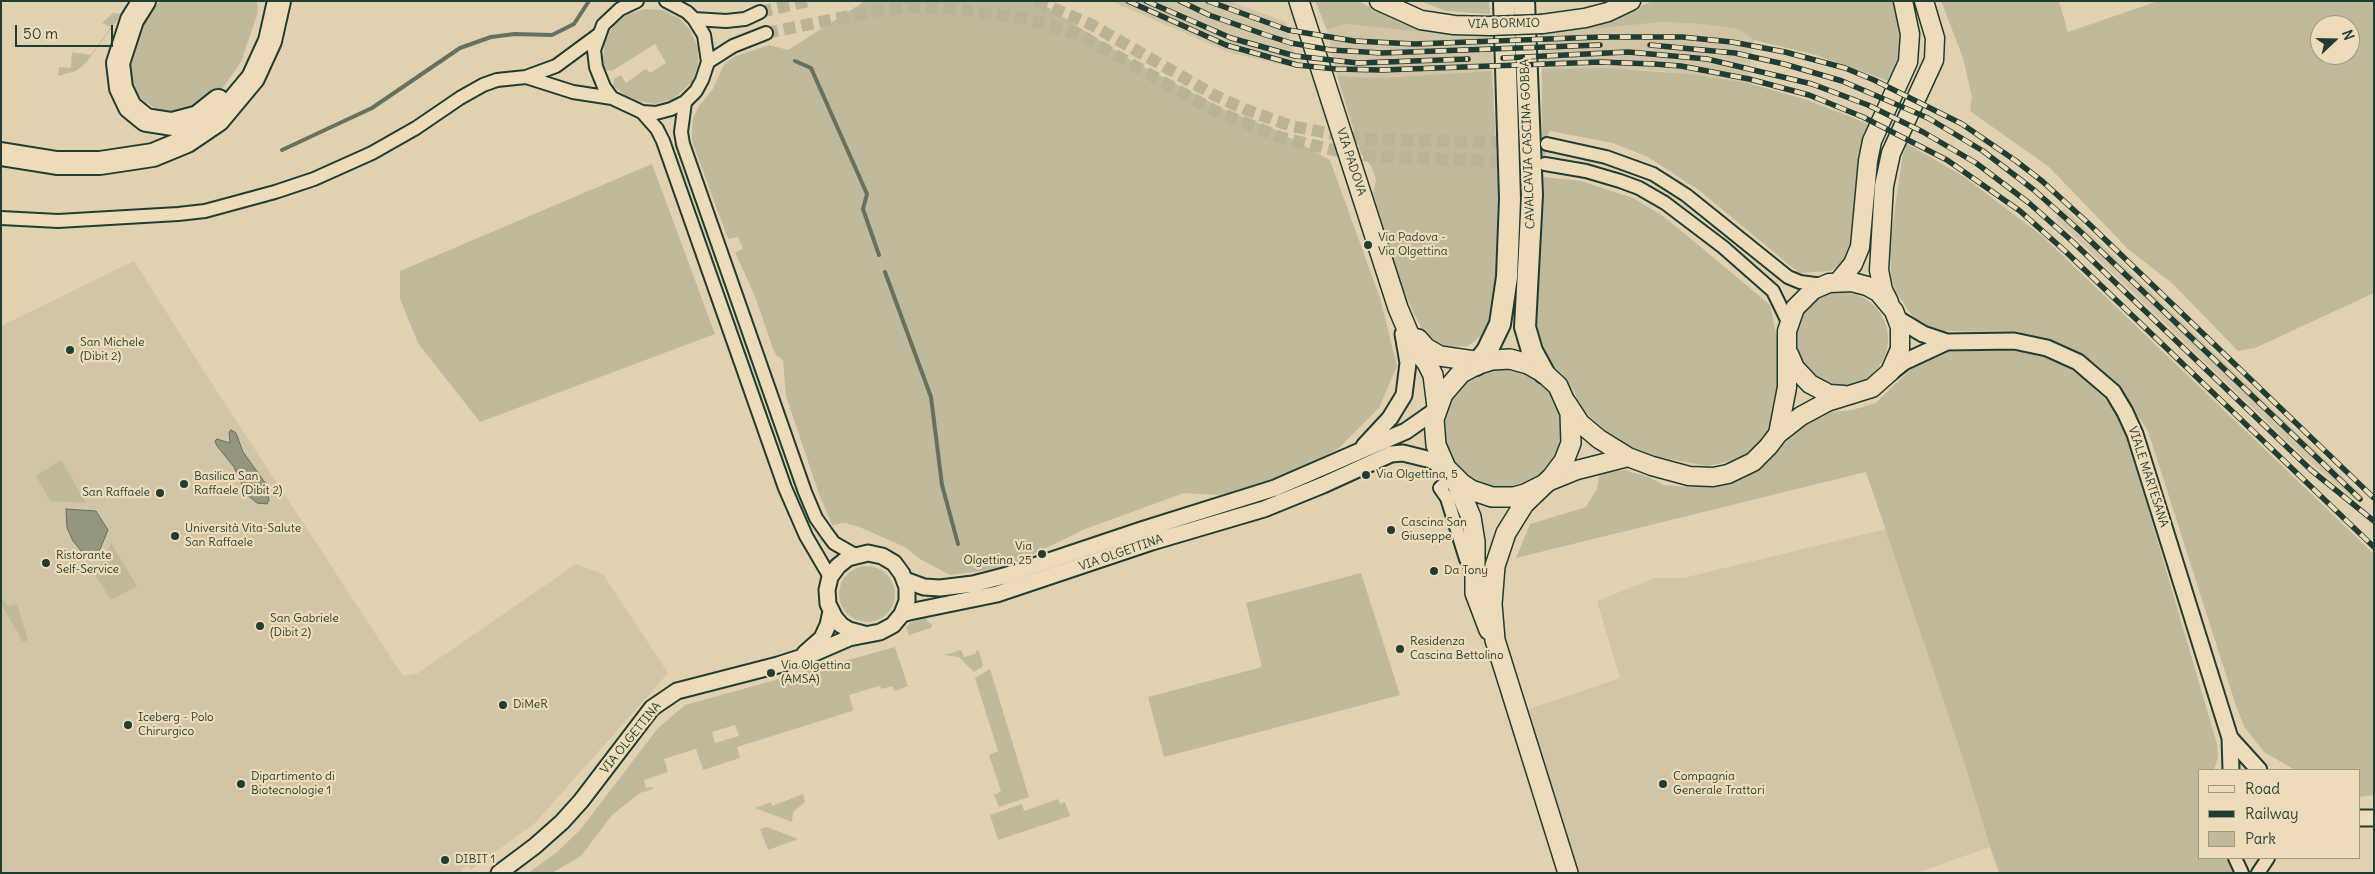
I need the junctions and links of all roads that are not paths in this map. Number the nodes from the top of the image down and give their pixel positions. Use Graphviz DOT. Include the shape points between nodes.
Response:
graph roads {
  1 [pos="144,1"];
  2 [pos="267,1"];
  3 [pos="279,1"];
  4 [pos="637,1"];
  5 [pos="666,1"];
  6 [pos="1299,1"];
  7 [pos="1379,1"];
  8 [pos="1504,1"];
  9 [pos="1524,1"];
  10 [pos="1631,1"];
  11 [pos="1924,1"];
  12 [pos="1904,4"];
  13 [pos="760,12"];
  14 [pos="694,19"];
  15 [pos="766,33"];
  16 [pos="598,35"];
  17 [pos="708,62"];
  18 [pos="526,77"];
  19 [pos="612,98"];
  20 [pos="685,102"];
  21 [pos="642,112"];
  22 [pos="1547,144"];
  23 [pos="1,154"];
  24 [pos="1545,164"];
  25 [pos="1,218"];
  26 [pos="1831,283"];
  27 [pos="1894,312"];
  28 [pos="1402,315"];
  29 [pos="1789,324"];
  30 [pos="1946,342"];
  31 [pos="1788,348"];
  32 [pos="1479,363"];
  33 [pos="1544,372"];
  34 [pos="1888,375"];
  35 [pos="1850,395"];
  36 [pos="1568,403"];
  37 [pos="1436,410"];
  38 [pos="1778,434"];
  39 [pos="1360,450"];
  40 [pos="1628,457"];
  41 [pos="1446,478"];
  42 [pos="1545,484"];
  43 [pos="855,555"];
  44 [pos="830,577"];
  45 [pos="905,580"];
  46 [pos="830,611"];
  47 [pos="902,614"];
  48 [pos="866,634"];
  49 [pos="1499,655"];
  50 [pos="796,660"];
  51 [pos="2230,738"];
  52 [pos="2231,769"];
  53 [pos="2258,769"];
  54 [pos="2360,818"];
  55 [pos="2374,818"];
  56 [pos="2235,859"];
  57 [pos="2267,859"];
  58 [pos="498,873"];
  59 [pos="1568,873"];
  60 [pos="2242,873"];
  61 [pos="2258,873"];
  1 -- 2 [label="highway" via="132,20 121,49 118,79 133,111 146,120 166,124 188,121 206,112 233,84 256,44"];
  3 -- 23 [label="highway" via="270,41 250,82 218,120 187,141 153,154 100,163 57,163"];
  4 -- 16 [label="street" via="615,12"];
  5 -- 14 [label="street"];
  6 -- 28 [label="main road, VIA PADOVA"];
  7 -- 10 [label="main road, VIA BORMIO, bridge" via="1421,20 1490,26 1585,18"];
  8 -- 32 [label="highway, CAVALCAVIA CASCINA GOBBA" via="1508,262 1500,324"];
  9 -- 33 [label="highway, CAVALCAVIA CASCINA GOBBA" via="1532,195 1525,327 1532,351"];
  11 -- 27 [label="main road" via="1935,38 1934,60 1894,145 1886,173 1878,264 1883,290"];
  12 -- 26 [label="main road" via="1910,34 1908,62 1868,156 1860,247 1853,264"];
  13 -- 14 [label="street" via="745,19"];
  14 -- 17 [label="street" via="704,35"];
  15 -- 17 [label="street" via="733,46"];
  16 -- 18 [label="street" via="556,66"];
  16 -- 19 [label="street" via="594,56 596,68"];
  17 -- 20 [label="street" via="696,91"];
  18 -- 19 [label="street" via="573,92"];
  18 -- 25 [label="street" via="497,80 472,90 394,141 314,179 227,206 135,218"];
  19 -- 21 [label="street"];
  20 -- 21 [label="street" via="656,113"];
  20 -- 43 [label="street" via="681,132 683,144 805,492 816,518 834,543"];
  21 -- 44 [label="street" via="657,129 663,142 789,498 810,546"];
  22 -- 26 [label="street" via="1612,158 1653,174 1681,192 1788,277 1800,282"];
  24 -- 29 [label="street" via="1620,181 1665,203 1723,247 1773,291"];
  26 -- 27 [label="main road" via="1867,286 1878,292"];
  26 -- 29 [label="main road" via="1804,298"];
  27 -- 30 [label="street, VIALE MARTESANA" via="1922,334"];
  27 -- 34 [label="main road" via="1901,334 1900,349"];
  28 -- 32 [label="main road, VIA PADOVA" via="1421,343 1434,353"];
  28 -- 37 [label="main road, VIA PADOVA" via="1414,346 1431,370 1436,387"];
  28 -- 39 [label="street" via="1408,363 1406,389 1393,415"];
  29 -- 31 [label="main road"];
  30 -- 34 [label="street, VIALE MARTESANA" via="1904,362"];
  30 -- 51 [label="street, VIALE MARTESANA" via="2014,341 2038,345 2078,362 2113,392 2136,434"];
  31 -- 35 [label="main road" via="1795,368 1810,384 1829,394"];
  31 -- 38 [label="main road" via="1787,394"];
  32 -- 33 [label="main road" via="1501,359 1519,361"];
  32 -- 37 [label="main road" via="1454,379"];
  33 -- 36 [label="main road"];
  34 -- 35 [label="main road" via="1872,388"];
  35 -- 38 [label="main road" via="1809,411"];
  36 -- 40 [label="main road" via="1580,423"];
  36 -- 42 [label="main road" via="1571,442 1564,461"];
  37 -- 39 [label="street, VIA OLGETTINA" via="1406,431"];
  37 -- 41 [label="main road" via="1436,445"];
  38 -- 40 [label="main road" via="1753,462 1718,476 1685,475"];
  39 -- 45 [label="street, VIA OLGETTINA" via="1307,476 1255,496 988,581 929,588"];
  40 -- 42 [label="main road" via="1576,470"];
  41 -- 42 [label="main road" via="1492,497 1514,497"];
  41 -- 47 [label="street, VIA OLGETTINA" via="1431,460 1403,453 1391,454 1323,486 1252,512 997,594"];
  41 -- 49 [label="main road" via="1471,517 1475,542 1475,593"];
  42 -- 49 [label="main road" via="1512,520 1498,556 1492,617"];
  43 -- 44 [label="street" via="843,561"];
  43 -- 45 [label="street" via="868,553 888,559"];
  44 -- 46 [label="street" via="827,590"];
  45 -- 47 [label="street" via="907,594"];
  46 -- 48 [label="street" via="841,625"];
  46 -- 50 [label="street, VIA OLGETTINA" via="822,638"];
  47 -- 48 [label="street, VIA OLGETTINA" via="887,629"];
  48 -- 50 [label="street, VIA OLGETTINA"];
  49 -- 59 [label="main road"];
  50 -- 58 [label="street, VIA OLGETTINA" via="685,689 659,702 562,822"];
  51 -- 52 [label="street, VIALE MARTESANA"];
  51 -- 53 [label="street, VIALE MARTESANA"];
  54 -- 55 [label="street"];
  56 -- 60 [label="street"];
  57 -- 61 [label="street"];
}
